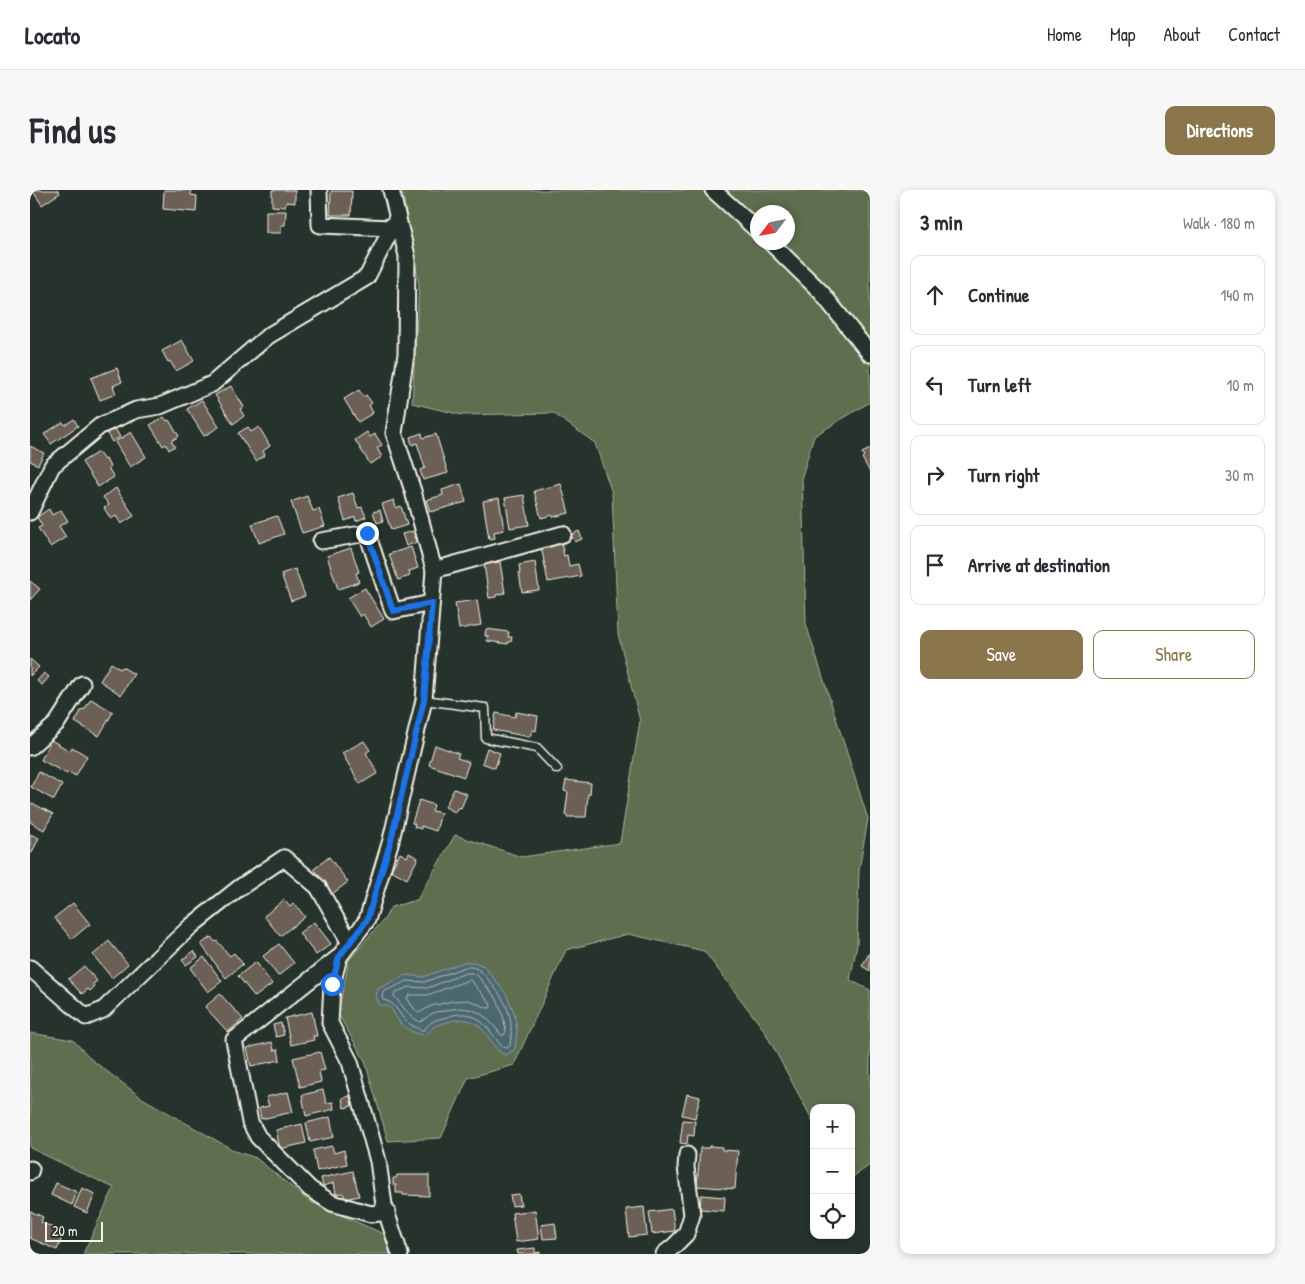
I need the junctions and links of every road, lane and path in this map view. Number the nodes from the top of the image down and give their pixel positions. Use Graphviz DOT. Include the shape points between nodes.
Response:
graph roads {
  1 [pos="319,190"];
  2 [pos="391,190"];
  3 [pos="713,190"];
  4 [pos="394,223"];
  5 [pos="750,224"];
  6 [pos="778,250"];
  7 [pos="870,354"];
  8 [pos="30,512"];
  9 [pos="562,534"];
  10 [pos="321,541"];
  11 [pos="434,570"];
  12 [pos="432,603"];
  13 [pos="82,684"];
  14 [pos="424,700"];
  15 [pos="30,747"];
  16 [pos="557,769"];
  17 [pos="350,943"];
  18 [pos="339,957"];
  19 [pos="30,968"];
  20 [pos="687,1155"];
  21 [pos="387,1212"];
  22 [pos="400,1254"];
  23 [pos="664,1254"];
  1 -- 4 [label="street" via="320,225"];
  2 -- 4 [label="street"];
  3 -- 5 [label="street"];
  4 -- 8 [label="street" via="367,277 268,336 212,384 100,426 52,466"];
  4 -- 11 [label="street" via="407,256 406,354 394,433 414,491"];
  6 -- 7 [label="street" via="821,292"];
  9 -- 11 [label="street"];
  10 -- 12 [label="street" via="367,533 393,611"];
  11 -- 12 [label="street"];
  12 -- 14 [label="street"];
  13 -- 15 [label="street" via="57,723"];
  14 -- 16 [label="lane" via="484,708 486,738 537,748"];
  14 -- 17 [label="street" via="391,840 370,911"];
  17 -- 18 [label="street"];
  17 -- 19 [label="street" via="318,887 284,858 190,927 103,1010 86,1017"];
  18 -- 21 [label="street" via="332,984 330,1023 350,1062 378,1160"];
  18 -- 21 [label="street" via="234,1040 250,1122 258,1137 310,1189 332,1204 371,1214"];
  20 -- 23 [label="street" via="692,1215 686,1234"];
  21 -- 22 [label="street"];
}
